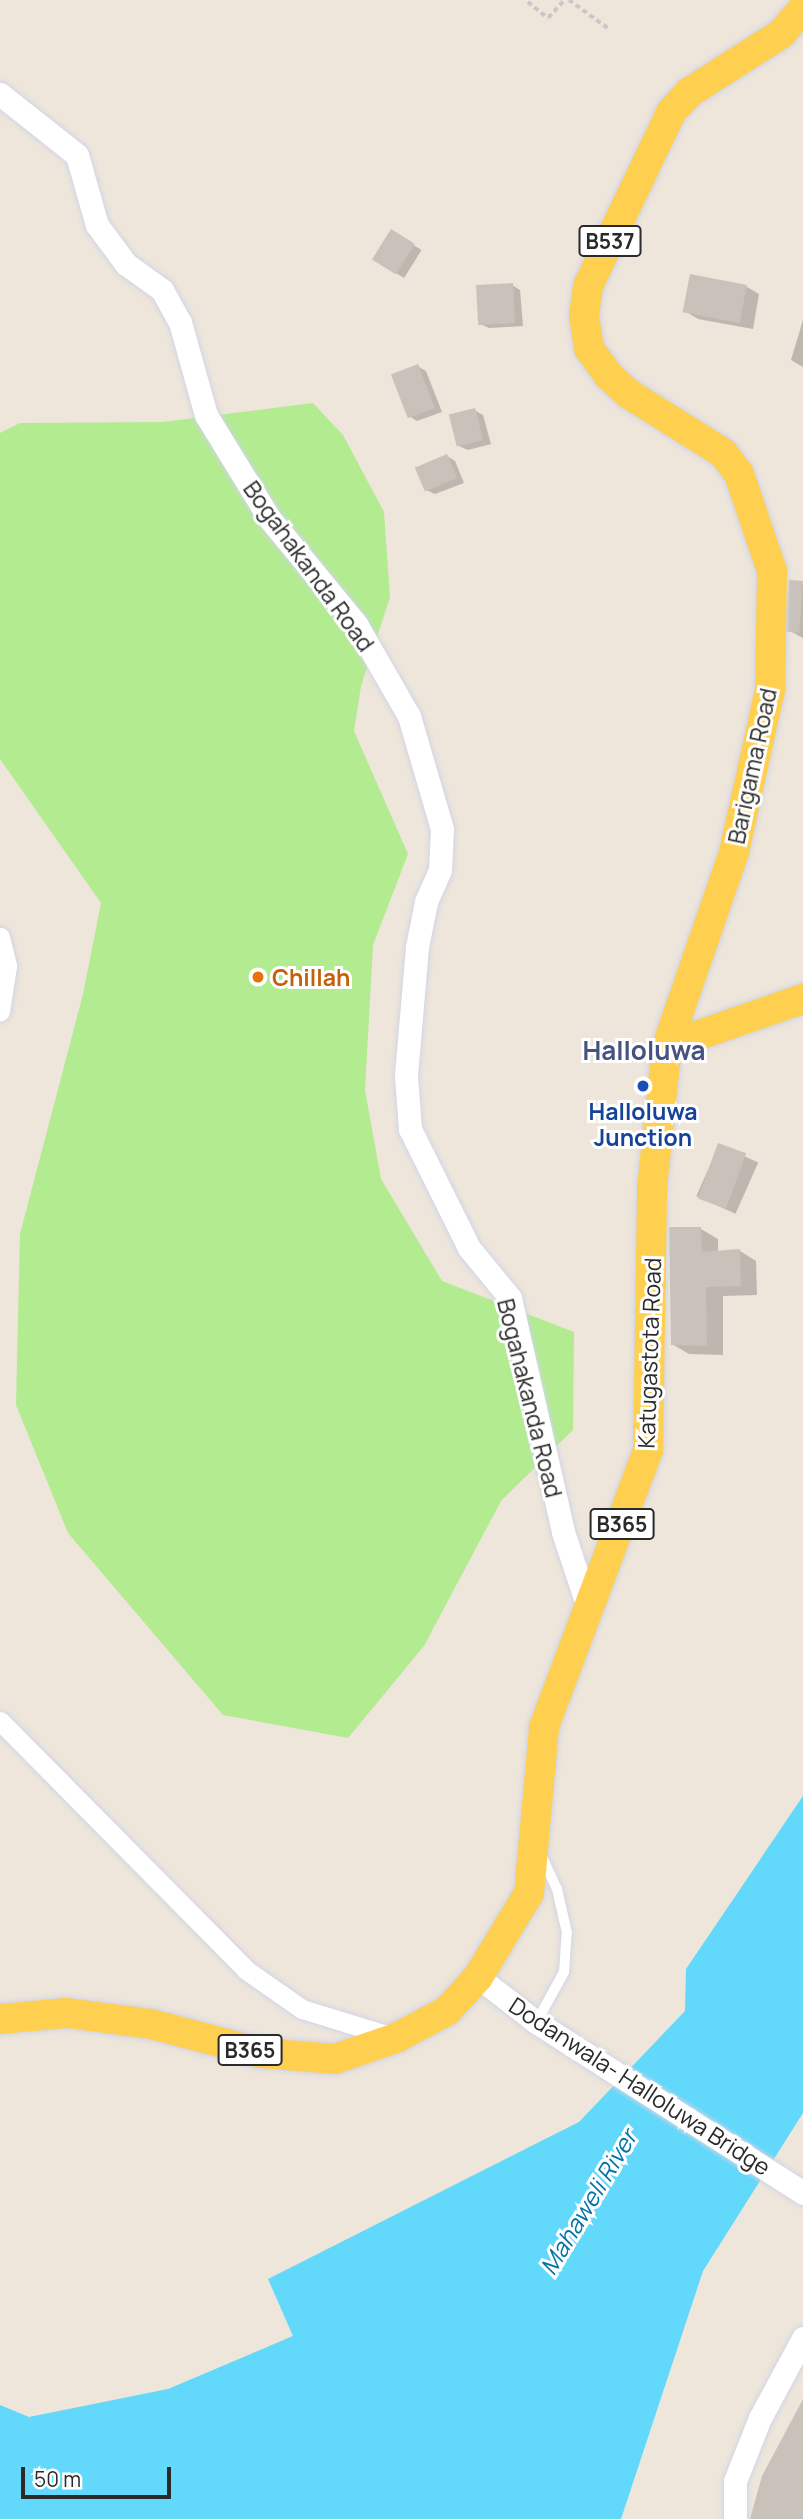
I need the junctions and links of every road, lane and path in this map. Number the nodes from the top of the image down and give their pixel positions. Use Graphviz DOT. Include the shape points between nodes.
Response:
graph roads {
  1 [pos="566,0"];
  2 [pos="528,2"];
  3 [pos="803,9"];
  4 [pos="609,29"];
  5 [pos="0,94"];
  6 [pos="0,937"];
  7 [pos="803,999"];
  8 [pos="0,1011"];
  9 [pos="667,1046"];
  10 [pos="590,1613"];
  11 [pos="0,1721"];
  12 [pos="535,1842"];
  13 [pos="478,1977"];
  14 [pos="0,2019"];
  15 [pos="544,2028"];
  16 [pos="396,2038"];
  17 [pos="802,2192"];
  18 [pos="803,2338"];
  19 [pos="735,2519"];
  1 -- 2 [label="path" via="548,18"];
  1 -- 4 [label="path"];
  3 -- 9 [label="main road, Barigama Road / B537" via="781,34 690,92 672,111 588,286 584,315 589,348 609,376 629,394 723,453 739,474 772,571 770,690 734,852"];
  5 -- 10 [label="street, Bogahakanda Road" via="77,155 97,225 126,264 162,290 180,322 206,415 269,518 356,624 409,716 442,829 440,870 426,902 417,947 406,1076 410,1129 469,1248 510,1298 563,1532"];
  6 -- 8 [label="street" via="7,966"];
  7 -- 9 [label="main road"];
  9 -- 10 [label="main road, Katugastota Road / B365" via="652,1188 648,1451"];
  10 -- 12 [label="main road, Katugastota Road / B365" via="544,1727"];
  11 -- 16 [label="street" via="246,1970 302,2009"];
  12 -- 13 [label="main road, Katugastota Road / B365" via="529,1893"];
  12 -- 15 [label="lane" via="557,1889 567,1933 564,1972"];
  13 -- 15 [label="street, Dodanwala- Halloluwa Bridge"];
  13 -- 16 [label="main road, Katugastota Road / B365" via="447,2011"];
  14 -- 16 [label="main road, Katugastota Road / B365" via="67,2013 151,2024 261,2053 335,2059"];
  15 -- 17 [label="street, Dodanwala- Halloluwa Bridge"];
  18 -- 19 [label="street" via="760,2418 735,2481"];
}
